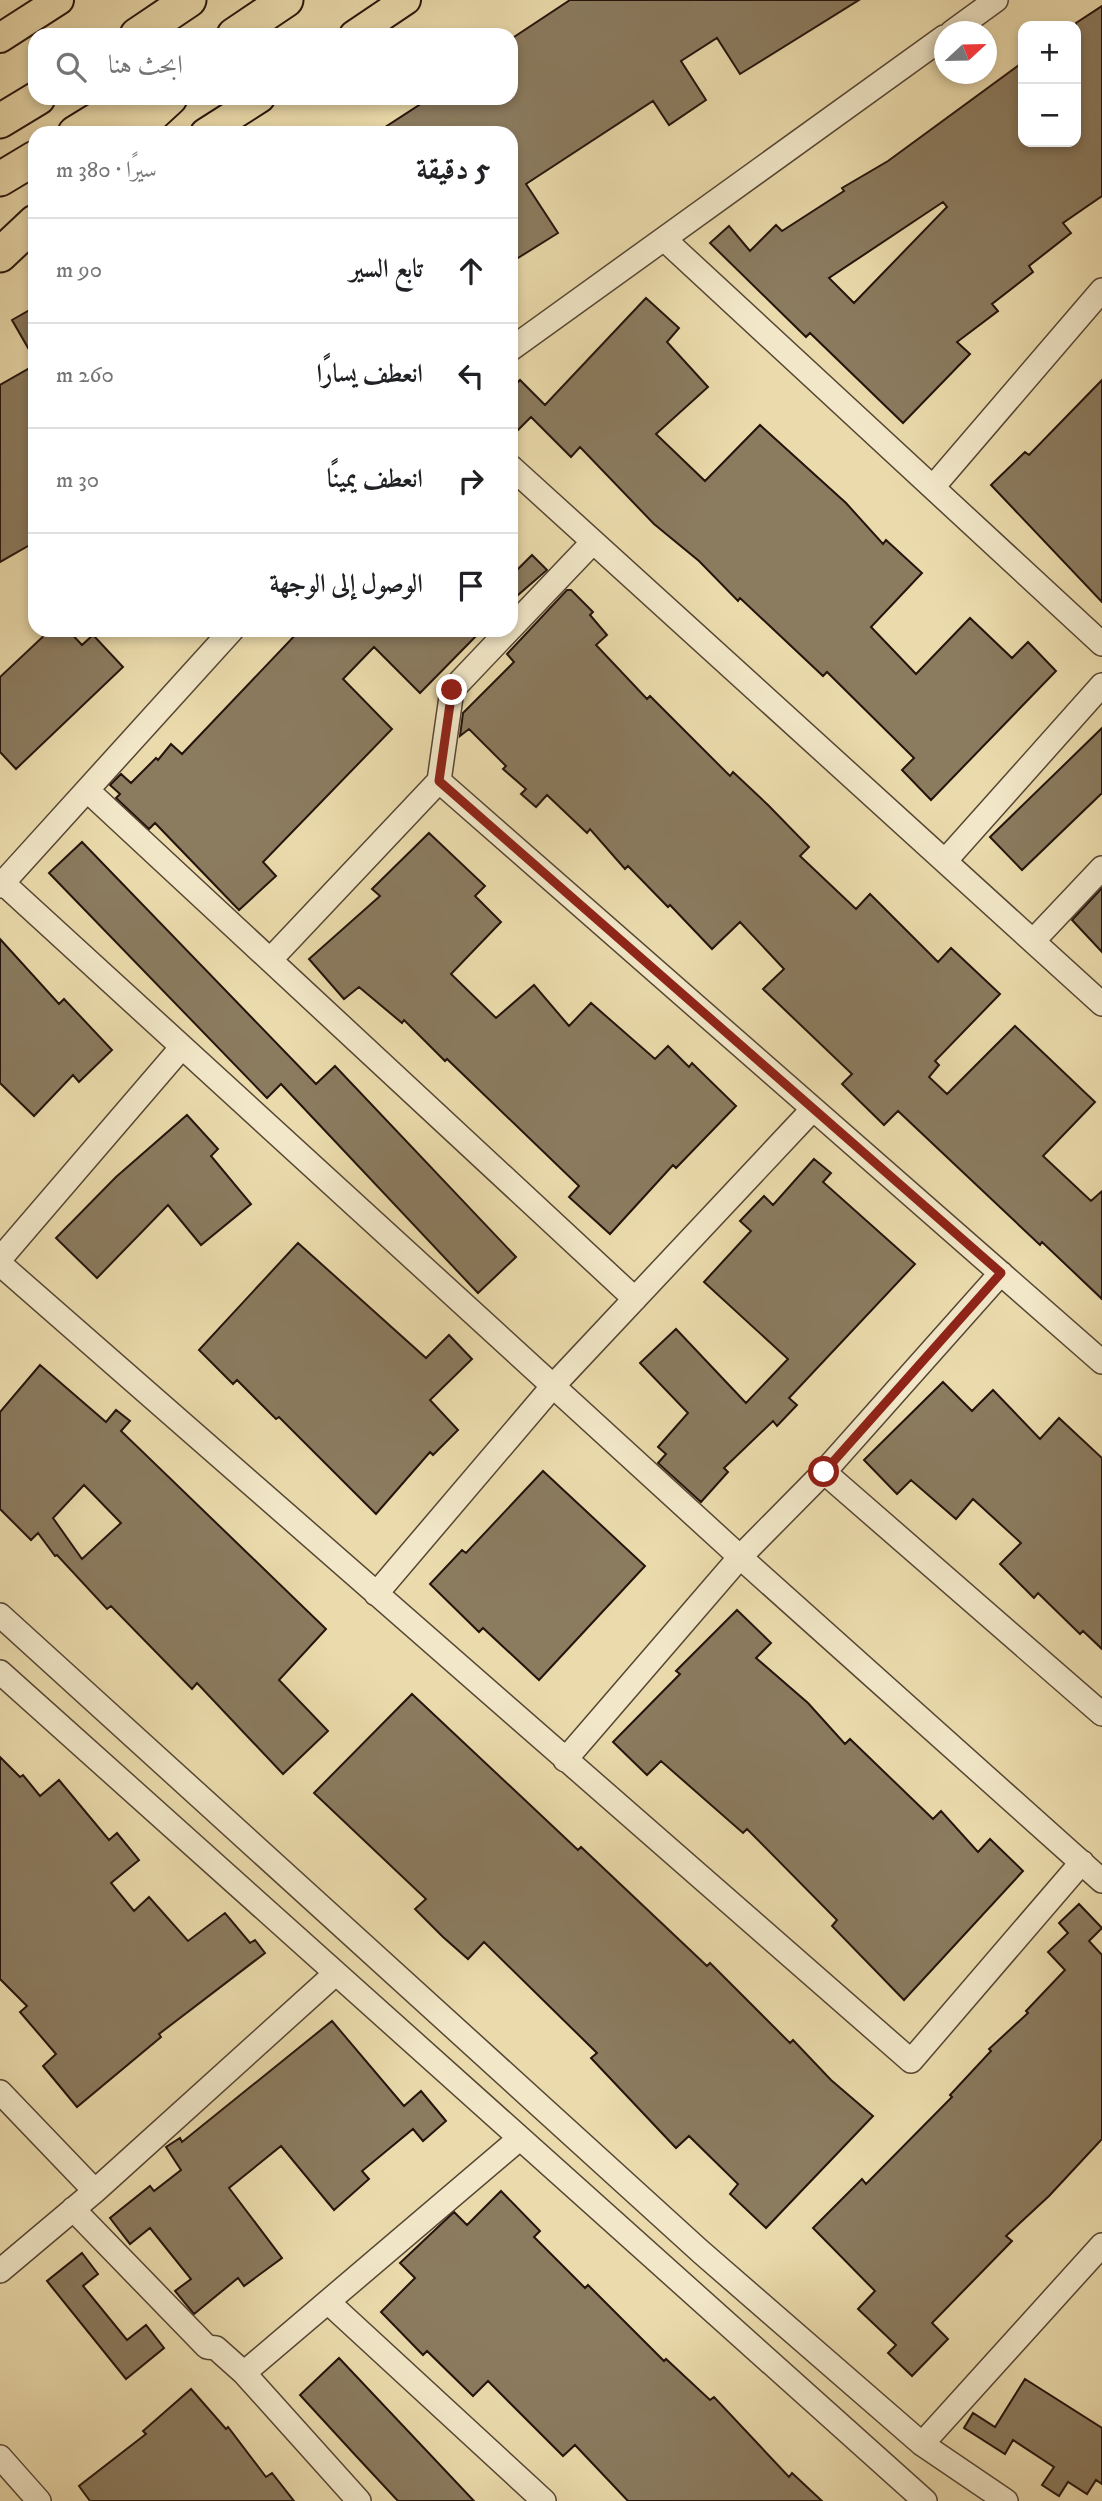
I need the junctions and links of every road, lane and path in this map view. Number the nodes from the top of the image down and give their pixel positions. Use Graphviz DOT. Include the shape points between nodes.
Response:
graph roads {
  1 [pos="59,0"];
  2 [pos="189,0"];
  3 [pos="286,0"];
  4 [pos="406,0"];
  5 [pos="996,0"];
  6 [pos="967,21"];
  7 [pos="147,28"];
  8 [pos="246,28"];
  9 [pos="365,28"];
  10 [pos="0,38"];
  11 [pos="934,44"];
  12 [pos="28,104"];
  13 [pos="121,105"];
  14 [pos="162,105"];
  15 [pos="249,105"];
  16 [pos="0,121"];
  17 [pos="86,126"];
  18 [pos="140,126"];
  19 [pos="216,126"];
  20 [pos="28,162"];
  21 [pos="0,179"];
  22 [pos="28,229"];
  23 [pos="664,239"];
  24 [pos="28,244"];
  25 [pos="0,255"];
  26 [pos="0,262"];
  27 [pos="1102,290"];
  28 [pos="518,344"];
  29 [pos="518,473"];
  30 [pos="933,487"];
  31 [pos="593,542"];
  32 [pos="518,621"];
  33 [pos="226,637"];
  34 [pos="502,637"];
  35 [pos="1102,643"];
  36 [pos="1102,685"];
  37 [pos="439,781"];
  38 [pos="87,790"];
  39 [pos="944,861"];
  40 [pos="1102,868"];
  41 [pos="1,885"];
  42 [pos="1033,941"];
  43 [pos="270,960"];
  44 [pos="1102,1004"];
  45 [pos="182,1047"];
  46 [pos="813,1109"];
  47 [pos="0,1262"];
  48 [pos="1001,1273"];
  49 [pos="635,1299"];
  50 [pos="1102,1362"];
  51 [pos="553,1386"];
  52 [pos="824,1472"];
  53 [pos="740,1557"];
  54 [pos="376,1594"];
  55 [pos="0,1615"];
  56 [pos="0,1672"];
  57 [pos="1102,1714"];
  58 [pos="565,1760"];
  59 [pos="1082,1862"];
  60 [pos="1102,1881"];
  61 [pos="335,1974"];
  62 [pos="0,2092"];
  63 [pos="519,2139"];
  64 [pos="95,2191"];
  65 [pos="73,2209"];
  66 [pos="1101,2247"];
  67 [pos="0,2271"];
  68 [pos="328,2302"];
  69 [pos="244,2373"];
  70 [pos="922,2444"];
  71 [pos="0,2457"];
  72 [pos="39,2501"];
  73 [pos="359,2501"];
  74 [pos="544,2501"];
  75 [pos="925,2501"];
  76 [pos="1006,2501"];
  1 -- 10 [label="main road"];
  2 -- 7 [label="highway"];
  3 -- 8 [label="highway"];
  4 -- 9 [label="main road"];
  5 -- 6 [label="street"];
  11 -- 23 [label="street"];
  12 -- 16 [label="highway"];
  13 -- 17 [label="highway"];
  14 -- 18 [label="highway"];
  15 -- 19 [label="main road"];
  20 -- 21 [label="highway"];
  22 -- 25 [label="highway"];
  23 -- 28 [label="street"];
  23 -- 30 [label="street"];
  24 -- 26 [label="main road"];
  27 -- 30 [label="street"];
  29 -- 31 [label="street"];
  30 -- 35 [label="street"];
  31 -- 32 [label="street"];
  31 -- 39 [label="street"];
  33 -- 38 [label="street"];
  34 -- 37 [label="street" via="452,690"];
  36 -- 39 [label="street"];
  37 -- 43 [label="street"];
  37 -- 46 [label="street"];
  38 -- 41 [label="street"];
  38 -- 43 [label="street"];
  39 -- 42 [label="street"];
  40 -- 42 [label="street"];
  41 -- 45 [label="street"];
  42 -- 44 [label="street"];
  43 -- 49 [label="street"];
  45 -- 47 [label="street"];
  45 -- 51 [label="street"];
  46 -- 48 [label="street"];
  46 -- 49 [label="street"];
  47 -- 54 [label="street"];
  48 -- 50 [label="street"];
  48 -- 52 [label="street"];
  49 -- 51 [label="street"];
  51 -- 53 [label="street"];
  51 -- 54 [label="street"];
  52 -- 53 [label="street"];
  52 -- 57 [label="street"];
  53 -- 58 [label="street"];
  53 -- 59 [label="street"];
  54 -- 58 [label="street"];
  55 -- 70 [label="street" via="701,2252"];
  56 -- 61 [label="street"];
  58 -- 59 [label="street" via="911,2061"];
  59 -- 60 [label="street"];
  61 -- 63 [label="street"];
  61 -- 64 [label="street"];
  62 -- 64 [label="street"];
  63 -- 68 [label="street"];
  63 -- 75 [label="street"];
  64 -- 65 [label="street"];
  65 -- 67 [label="street"];
  65 -- 69 [label="street" via="207,2347 216,2348"];
  66 -- 70 [label="street"];
  68 -- 69 [label="street"];
  68 -- 74 [label="street"];
  69 -- 73 [label="street"];
  70 -- 76 [label="street"];
  71 -- 72 [label="street"];
}
